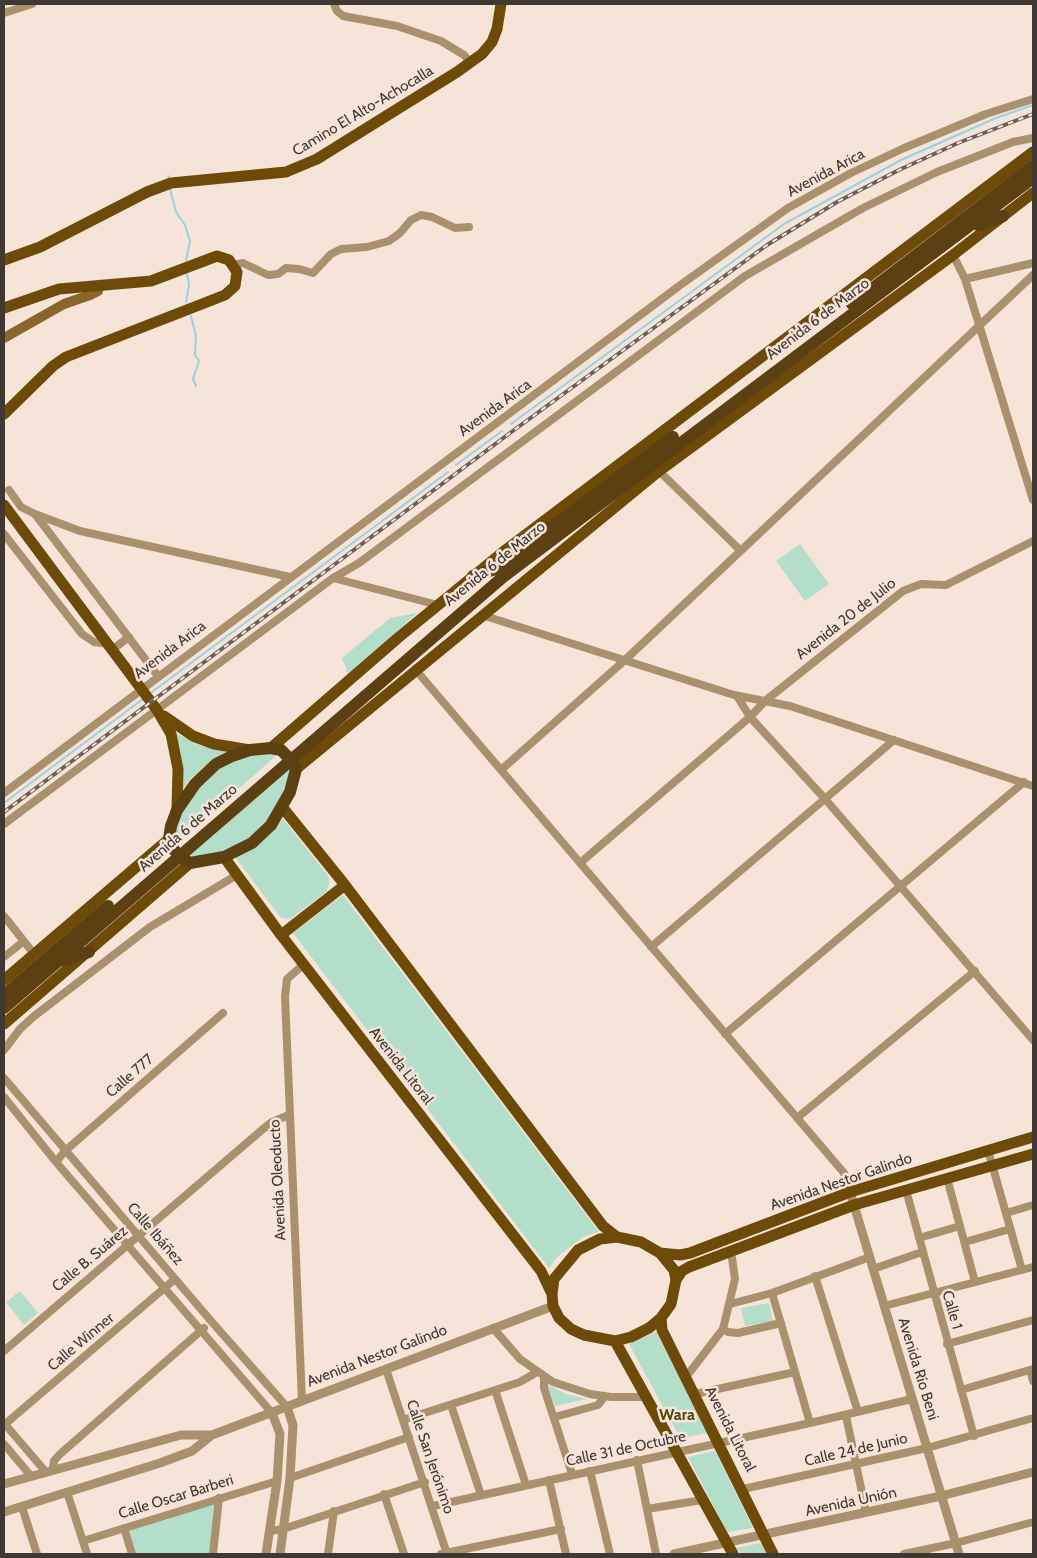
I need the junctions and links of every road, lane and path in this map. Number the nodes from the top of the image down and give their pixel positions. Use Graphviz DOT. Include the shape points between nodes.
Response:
graph roads {
  1 [pos="32,4"];
  2 [pos="334,4"];
  3 [pos="501,4"];
  4 [pos="4,13"];
  5 [pos="470,62"];
  6 [pos="1033,99"];
  7 [pos="1033,138"];
  8 [pos="1033,152"];
  9 [pos="1033,166"];
  10 [pos="1033,178"];
  11 [pos="1033,192"];
  12 [pos="1003,216"];
  13 [pos="468,227"];
  14 [pos="964,231"];
  15 [pos="953,254"];
  16 [pos="4,260"];
  17 [pos="1033,263"];
  18 [pos="234,265"];
  19 [pos="1033,275"];
  20 [pos="965,279"];
  21 [pos="100,286"];
  22 [pos="4,308"];
  23 [pos="979,326"];
  24 [pos="4,338"];
  25 [pos="4,414"];
  26 [pos="658,471"];
  27 [pos="9,490"];
  28 [pos="1033,500"];
  29 [pos="4,505"];
  30 [pos="35,514"];
  31 [pos="4,534"];
  32 [pos="1033,541"];
  33 [pos="740,550"];
  34 [pos="502,567"];
  35 [pos="473,576"];
  36 [pos="290,578"];
  37 [pos="333,578"];
  38 [pos="438,605"];
  39 [pos="482,614"];
  40 [pos="129,637"];
  41 [pos="111,647"];
  42 [pos="624,660"];
  43 [pos="415,669"];
  44 [pos="158,676"];
  45 [pos="142,689"];
  46 [pos="737,696"];
  47 [pos="765,700"];
  48 [pos="157,710"];
  49 [pos="750,716"];
  50 [pos="894,740"];
  51 [pos="271,748"];
  52 [pos="250,750"];
  53 [pos="291,761"];
  54 [pos="501,770"];
  55 [pos="1024,782"];
  56 [pos="1033,786"];
  57 [pos="4,793"];
  58 [pos="826,800"];
  59 [pos="283,808"];
  60 [pos="177,810"];
  61 [pos="4,824"];
  62 [pos="169,839"];
  63 [pos="181,857"];
  64 [pos="224,857"];
  65 [pos="580,863"];
  66 [pos="237,875"];
  67 [pos="345,886"];
  68 [pos="900,886"];
  69 [pos="4,916"];
  70 [pos="281,935"];
  71 [pos="24,941"];
  72 [pos="651,947"];
  73 [pos="88,952"];
  74 [pos="34,954"];
  75 [pos="4,957"];
  76 [pos="56,962"];
  77 [pos="304,964"];
  78 [pos="975,972"];
  79 [pos="4,980"];
  80 [pos="4,995"];
  81 [pos="4,1008"];
  82 [pos="223,1013"];
  83 [pos="4,1024"];
  84 [pos="725,1034"];
  85 [pos="1033,1040"];
  86 [pos="4,1050"];
  87 [pos="4,1078"];
  88 [pos="4,1097"];
  89 [pos="289,1115"];
  90 [pos="797,1118"];
  91 [pos="1033,1137"];
  92 [pos="988,1150"];
  93 [pos="65,1152"];
  94 [pos="1033,1154"];
  95 [pos="56,1162"];
  96 [pos="992,1165"];
  97 [pos="947,1178"];
  98 [pos="906,1190"];
  99 [pos="850,1192"];
  100 [pos="1033,1205"];
  101 [pos="854,1206"];
  102 [pos="1006,1213"];
  103 [pos="960,1226"];
  104 [pos="1010,1229"];
  105 [pos="138,1237"];
  106 [pos="617,1237"];
  107 [pos="918,1238"];
  108 [pos="965,1242"];
  109 [pos="128,1245"];
  110 [pos="731,1251"];
  111 [pos="922,1252"];
  112 [pos="660,1253"];
  113 [pos="870,1257"];
  114 [pos="1033,1267"];
  115 [pos="874,1269"];
  116 [pos="1022,1270"];
  117 [pos="815,1276"];
  118 [pos="175,1279"];
  119 [pos="676,1280"];
  120 [pos="975,1282"];
  121 [pos="165,1288"];
  122 [pos="772,1293"];
  123 [pos="933,1293"];
  124 [pos="552,1294"];
  125 [pos="730,1304"];
  126 [pos="553,1306"];
  127 [pos="884,1306"];
  128 [pos="661,1318"];
  129 [pos="1033,1320"];
  130 [pos="211,1321"];
  131 [pos="782,1323"];
  132 [pos="493,1328"];
  133 [pos="722,1329"];
  134 [pos="201,1330"];
  135 [pos="615,1341"];
  136 [pos="947,1344"];
  137 [pos="4,1351"];
  138 [pos="386,1369"];
  139 [pos="1032,1369"];
  140 [pos="537,1372"];
  141 [pos="795,1372"];
  142 [pos="544,1376"];
  143 [pos="686,1376"];
  144 [pos="1033,1381"];
  145 [pos="495,1390"];
  146 [pos="960,1390"];
  147 [pos="695,1394"];
  148 [pos="605,1396"];
  149 [pos="646,1397"];
  150 [pos="912,1399"];
  151 [pos="302,1401"];
  152 [pos="451,1405"];
  153 [pos="287,1407"];
  154 [pos="272,1412"];
  155 [pos="858,1412"];
  156 [pos="846,1416"];
  157 [pos="555,1417"];
  158 [pos="1033,1418"];
  159 [pos="403,1420"];
  160 [pos="4,1424"];
  161 [pos="810,1424"];
  162 [pos="212,1435"];
  163 [pos="974,1436"];
  164 [pos="409,1437"];
  165 [pos="719,1442"];
  166 [pos="4,1444"];
  167 [pos="927,1448"];
  168 [pos="676,1452"];
  169 [pos="637,1460"];
  170 [pos="856,1465"];
  171 [pos="49,1470"];
  172 [pos="590,1471"];
  173 [pos="1033,1472"];
  174 [pos="572,1474"];
  175 [pos="30,1475"];
  176 [pos="290,1478"];
  177 [pos="549,1480"];
  178 [pos="277,1481"];
  179 [pos="425,1482"];
  180 [pos="4,1484"];
  181 [pos="526,1485"];
  182 [pos="743,1489"];
  183 [pos="68,1492"];
  184 [pos="384,1494"];
  185 [pos="481,1495"];
  186 [pos="941,1496"];
  187 [pos="219,1498"];
  188 [pos="702,1500"];
  189 [pos="433,1506"];
  190 [pos="22,1507"];
  191 [pos="647,1509"];
  192 [pos="334,1511"];
  193 [pos="4,1512"];
  194 [pos="866,1512"];
  195 [pos="1033,1522"];
  196 [pos="124,1528"];
  197 [pos="283,1529"];
  198 [pos="561,1529"];
  199 [pos="270,1531"];
  200 [pos="764,1535"];
  201 [pos="83,1541"];
  202 [pos="726,1543"];
  203 [pos="956,1543"];
  204 [pos="37,1554"];
  205 [pos="87,1554"];
  206 [pos="132,1554"];
  207 [pos="213,1554"];
  208 [pos="266,1554"];
  209 [pos="280,1554"];
  210 [pos="328,1554"];
  211 [pos="404,1554"];
  212 [pos="445,1554"];
  213 [pos="566,1554"];
  214 [pos="610,1554"];
  215 [pos="656,1554"];
  216 [pos="674,1554"];
  217 [pos="733,1554"];
  218 [pos="773,1554"];
  219 [pos="904,1554"];
  220 [pos="960,1554"];
  1 -- 4 [label="street"];
  2 -- 5 [label="street" via="344,16 440,41"];
  3 -- 5 [label="main road, Camino El Alto-Achocalla" via="492,42"];
  5 -- 16 [label="main road, Camino El Alto-Achocalla" via="304,165 286,172 171,183 54,240"];
  6 -- 36 [label="street, Avenida Arica" via="986,114 904,148 788,208"];
  7 -- 37 [label="street" via="1013,142 937,172 863,208 745,276 359,563"];
  8 -- 35 [label="main road, Avenida 6 de Marzo"];
  9 -- 34 [label="highway, Avenida 6 de Marzo"];
  10 -- 14 [label="highway, Avenida 6 de Marzo"];
  11 -- 12 [label="main road, Avenida 6 de Marzo"];
  12 -- 14 [label="highway"];
  12 -- 15 [label="main road, Avenida 6 de Marzo"];
  13 -- 18 [label="street" via="454,228 421,215 410,220 389,241 341,249 331,254 314,273 286,268 278,274 268,275 243,263"];
  14 -- 53 [label="highway, Avenida 6 de Marzo" via="532,553"];
  15 -- 20 [label="street"];
  15 -- 26 [label="main road, Avenida 6 de Marzo"];
  17 -- 20 [label="street"];
  18 -- 21 [label="main road" via="217,256 152,281"];
  18 -- 25 [label="main road" via="237,272 235,286 225,295 66,358 53,366"];
  19 -- 23 [label="street"];
  20 -- 23 [label="street"];
  21 -- 22 [label="main road" via="59,289"];
  21 -- 24 [label="main road" via="90,296 64,304"];
  23 -- 28 [label="street"];
  23 -- 33 [label="street"];
  26 -- 33 [label="street"];
  26 -- 39 [label="main road, Avenida 6 de Marzo"];
  27 -- 30 [label="street" via="22,507"];
  29 -- 41 [label="main road" via="102,630"];
  30 -- 36 [label="street" via="80,531"];
  30 -- 40 [label="street"];
  31 -- 41 [label="street" via="82,634"];
  32 -- 47 [label="street, Avenida 20 de Julio" via="946,584 921,584 903,591"];
  33 -- 42 [label="street"];
  34 -- 35 [label="highway"];
  34 -- 53 [label="highway, Avenida 6 de Marzo"];
  35 -- 38 [label="main road, Avenida 6 de Marzo"];
  36 -- 44 [label="street, Avenida Arica"];
  37 -- 38 [label="street"];
  37 -- 48 [label="street"];
  38 -- 51 [label="main road, Avenida 6 de Marzo"];
  39 -- 42 [label="street"];
  39 -- 43 [label="main road, Avenida 6 de Marzo"];
  40 -- 41 [label="street"];
  40 -- 44 [label="street"];
  41 -- 45 [label="main road"];
  42 -- 46 [label="street"];
  42 -- 54 [label="street"];
  43 -- 53 [label="main road, Avenida 6 de Marzo"];
  43 -- 54 [label="street"];
  44 -- 45 [label="street, Avenida Arica"];
  45 -- 48 [label="main road"];
  45 -- 57 [label="street, Avenida Arica"];
  46 -- 47 [label="street"];
  46 -- 49 [label="street"];
  47 -- 49 [label="street, Avenida 20 de Julio"];
  47 -- 50 [label="street"];
  48 -- 52 [label="main road" via="193,736 214,744"];
  48 -- 60 [label="main road" via="171,734 177,754"];
  48 -- 61 [label="street"];
  49 -- 58 [label="street"];
  49 -- 65 [label="street, Avenida 20 de Julio"];
  50 -- 55 [label="street"];
  50 -- 58 [label="street"];
  51 -- 52 [label="highway"];
  51 -- 53 [label="highway" via="281,750"];
  52 -- 60 [label="highway" via="232,756 206,772"];
  53 -- 59 [label="highway" via="290,792"];
  53 -- 63 [label="highway, Avenida 6 de Marzo"];
  54 -- 65 [label="street"];
  55 -- 56 [label="street"];
  55 -- 68 [label="street"];
  58 -- 68 [label="street"];
  58 -- 72 [label="street"];
  59 -- 64 [label="highway" via="272,825 252,843"];
  59 -- 67 [label="main road"];
  60 -- 62 [label="highway"];
  62 -- 63 [label="highway"];
  62 -- 74 [label="main road, Avenida 6 de Marzo"];
  63 -- 64 [label="highway"];
  63 -- 73 [label="main road, Avenida 6 de Marzo"];
  63 -- 76 [label="highway, Avenida 6 de Marzo"];
  63 -- 80 [label="highway, Avenida 6 de Marzo"];
  64 -- 66 [label="main road, Avenida Litoral"];
  65 -- 72 [label="street"];
  66 -- 70 [label="main road, Avenida Litoral"];
  66 -- 86 [label="street" via="150,928 33,1017"];
  67 -- 70 [label="main road"];
  67 -- 106 [label="main road" via="603,1226"];
  68 -- 78 [label="street"];
  68 -- 84 [label="street"];
  69 -- 71 [label="street"];
  70 -- 77 [label="main road, Avenida Litoral"];
  71 -- 74 [label="street"];
  71 -- 75 [label="street"];
  72 -- 84 [label="street"];
  73 -- 76 [label="highway"];
  73 -- 83 [label="main road, Avenida 6 de Marzo"];
  74 -- 79 [label="main road, Avenida 6 de Marzo"];
  76 -- 81 [label="highway, Avenida 6 de Marzo"];
  77 -- 89 [label="street, Avenida Oleoducto" via="291,974 286,986"];
  77 -- 124 [label="main road, Avenida Litoral" via="541,1271"];
  78 -- 85 [label="street"];
  78 -- 90 [label="street"];
  82 -- 93 [label="street, Calle 777"];
  84 -- 90 [label="street"];
  87 -- 93 [label="street, Calle Ibáñez"];
  88 -- 95 [label="street, Calle Ibáñez"];
  89 -- 105 [label="street, Calle B. Suárez" via="263,1129"];
  89 -- 151 [label="street, Avenida Oleoducto"];
  90 -- 99 [label="street" via="844,1173"];
  91 -- 92 [label="main road, Avenida Nestor Galindo"];
  92 -- 96 [label="street"];
  92 -- 99 [label="main road, Avenida Nestor Galindo"];
  93 -- 95 [label="street, Calle 777"];
  93 -- 105 [label="street, Calle Ibáñez"];
  94 -- 96 [label="main road, Avenida Nestor Galindo"];
  95 -- 109 [label="street, Calle Ibáñez"];
  96 -- 97 [label="main road, Avenida Nestor Galindo"];
  96 -- 102 [label="street"];
  97 -- 98 [label="main road, Avenida Nestor Galindo"];
  97 -- 103 [label="street"];
  98 -- 101 [label="main road, Avenida Nestor Galindo"];
  98 -- 107 [label="street, Calle 1"];
  99 -- 101 [label="street, Avenida Río Beni"];
  99 -- 112 [label="main road, Avenida Nestor Galindo" via="690,1253"];
  100 -- 102 [label="street"];
  101 -- 110 [label="main road, Avenida Nestor Galindo"];
  101 -- 113 [label="street, Avenida Río Beni"];
  102 -- 104 [label="street"];
  103 -- 107 [label="street"];
  103 -- 108 [label="street"];
  104 -- 108 [label="street"];
  104 -- 116 [label="street"];
  105 -- 109 [label="street, Calle B. Suárez"];
  105 -- 118 [label="street, Calle Ibáñez"];
  106 -- 112 [label="main road" via="641,1242"];
  106 -- 124 [label="main road" via="600,1240 578,1250 557,1274"];
  107 -- 111 [label="street, Calle 1"];
  108 -- 120 [label="street"];
  109 -- 121 [label="street, Calle Ibáñez"];
  109 -- 137 [label="street, Calle B. Suárez"];
  110 -- 119 [label="main road, Avenida Nestor Galindo" via="689,1267"];
  110 -- 125 [label="street" via="735,1279"];
  111 -- 115 [label="street"];
  111 -- 123 [label="street, Calle 1"];
  112 -- 119 [label="main road" via="674,1270"];
  113 -- 115 [label="street, Avenida Río Beni"];
  113 -- 117 [label="street"];
  114 -- 116 [label="street"];
  115 -- 127 [label="street, Avenida Río Beni"];
  116 -- 120 [label="street"];
  117 -- 122 [label="street"];
  117 -- 155 [label="street"];
  118 -- 121 [label="street, Calle Winner"];
  118 -- 130 [label="street, Calle Ibáñez"];
  119 -- 128 [label="main road" via="670,1304"];
  120 -- 123 [label="street"];
  121 -- 134 [label="street, Calle Ibáñez"];
  121 -- 160 [label="street, Calle Winner"];
  122 -- 125 [label="street"];
  122 -- 131 [label="street"];
  123 -- 127 [label="street"];
  123 -- 136 [label="street, Calle 1"];
  124 -- 126 [label="main road"];
  125 -- 133 [label="street"];
  126 -- 132 [label="street, Avenida Nestor Galindo"];
  126 -- 135 [label="main road" via="559,1318 572,1329 584,1335"];
  127 -- 150 [label="street, Avenida Río Beni"];
  128 -- 135 [label="main road" via="631,1337"];
  128 -- 143 [label="main road, Avenida Litoral" via="662,1330"];
  129 -- 136 [label="street"];
  130 -- 134 [label="street"];
  130 -- 153 [label="street, Calle Ibáñez"];
  131 -- 133 [label="street" via="738,1333"];
  131 -- 141 [label="street"];
  132 -- 138 [label="street, Avenida Nestor Galindo"];
  132 -- 140 [label="street" via="520,1359"];
  133 -- 143 [label="street"];
  134 -- 154 [label="street, Calle Ibáñez"];
  134 -- 171 [label="street" via="59,1456"];
  135 -- 149 [label="main road"];
  136 -- 146 [label="street, Calle 1"];
  138 -- 151 [label="street, Avenida Nestor Galindo"];
  138 -- 159 [label="street, Calle San Jerónimo"];
  139 -- 144 [label="street"];
  139 -- 146 [label="street"];
  140 -- 142 [label="street"];
  140 -- 145 [label="street"];
  141 -- 147 [label="street"];
  141 -- 161 [label="street"];
  142 -- 148 [label="street" via="579,1392"];
  142 -- 157 [label="street" via="544,1388"];
  143 -- 147 [label="main road, Avenida Litoral"];
  145 -- 152 [label="street"];
  145 -- 181 [label="street"];
  146 -- 163 [label="street, Calle 1"];
  147 -- 165 [label="main road, Avenida Litoral"];
  148 -- 149 [label="street"];
  148 -- 157 [label="street" via="598,1405"];
  149 -- 168 [label="main road"];
  150 -- 155 [label="street, Calle 31 de Octubre"];
  150 -- 167 [label="street, Avenida Río Beni"];
  151 -- 153 [label="street, Avenida Nestor Galindo"];
  152 -- 159 [label="street"];
  152 -- 185 [label="street"];
  153 -- 154 [label="street, Avenida Nestor Galindo"];
  153 -- 176 [label="street" via="293,1425"];
  154 -- 162 [label="street, Avenida Nestor Galindo"];
  154 -- 178 [label="street" via="280,1434"];
  155 -- 156 [label="street, Calle 31 de Octubre"];
  156 -- 161 [label="street, Calle 31 de Octubre"];
  156 -- 170 [label="street"];
  157 -- 174 [label="street"];
  158 -- 163 [label="street, Calle 24 de Junio"];
  159 -- 164 [label="street, Calle San Jerónimo"];
  160 -- 171 [label="street"];
  161 -- 165 [label="street, Calle 31 de Octubre"];
  162 -- 171 [label="street, Avenida Nestor Galindo" via="181,1435"];
  162 -- 183 [label="street, Avenida Nestor Galindo" via="192,1451"];
  163 -- 167 [label="street, Calle 24 de Junio"];
  164 -- 176 [label="street"];
  164 -- 179 [label="street, Calle San Jerónimo"];
  165 -- 168 [label="street, Calle 31 de Octubre"];
  165 -- 182 [label="main road, Avenida Litoral"];
  166 -- 175 [label="street"];
  167 -- 170 [label="street, Calle 24 de Junio"];
  167 -- 186 [label="street, Avenida Río Beni"];
  168 -- 169 [label="street, Calle 31 de Octubre"];
  168 -- 188 [label="main road"];
  169 -- 172 [label="street, Calle 31 de Octubre"];
  169 -- 191 [label="street"];
  170 -- 182 [label="street, Calle 24 de Junio"];
  170 -- 194 [label="street"];
  171 -- 175 [label="street, Avenida Nestor Galindo"];
  172 -- 174 [label="street, Calle 31 de Octubre"];
  172 -- 214 [label="street"];
  173 -- 186 [label="street, Avenida Unión"];
  174 -- 177 [label="street, Calle 31 de Octubre"];
  175 -- 180 [label="street, Avenida Nestor Galindo"];
  176 -- 197 [label="street"];
  177 -- 181 [label="street, Calle 31 de Octubre"];
  177 -- 198 [label="street"];
  178 -- 187 [label="street, Calle Oscar Barberi"];
  178 -- 199 [label="street"];
  179 -- 184 [label="street"];
  179 -- 189 [label="street, Calle San Jerónimo"];
  181 -- 185 [label="street, Calle 31 de Octubre"];
  182 -- 200 [label="main road, Avenida Litoral"];
  183 -- 190 [label="street, Avenida Nestor Galindo"];
  183 -- 201 [label="street"];
  184 -- 192 [label="street"];
  184 -- 211 [label="street"];
  185 -- 189 [label="street, Calle 31 de Octubre"];
  186 -- 194 [label="street, Avenida Unión"];
  186 -- 203 [label="street, Avenida Río Beni"];
  187 -- 196 [label="street, Calle Oscar Barberi"];
  187 -- 207 [label="street"];
  188 -- 191 [label="street"];
  188 -- 202 [label="main road"];
  189 -- 212 [label="street, Calle San Jerónimo"];
  190 -- 193 [label="street, Avenida Nestor Galindo"];
  190 -- 204 [label="street"];
  191 -- 215 [label="street"];
  192 -- 197 [label="street"];
  192 -- 210 [label="street"];
  194 -- 200 [label="street, Avenida Unión"];
  195 -- 203 [label="street"];
  196 -- 201 [label="street, Calle Oscar Barberi"];
  196 -- 206 [label="street"];
  197 -- 199 [label="street"];
  197 -- 209 [label="street"];
  198 -- 212 [label="street"];
  198 -- 213 [label="street"];
  199 -- 208 [label="street"];
  200 -- 202 [label="street, Avenida Unión"];
  200 -- 218 [label="main road, Avenida Litoral"];
  201 -- 205 [label="street"];
  202 -- 216 [label="street, Avenida Unión"];
  202 -- 217 [label="main road"];
  203 -- 219 [label="street"];
  203 -- 220 [label="street, Avenida Río Beni"];
}
